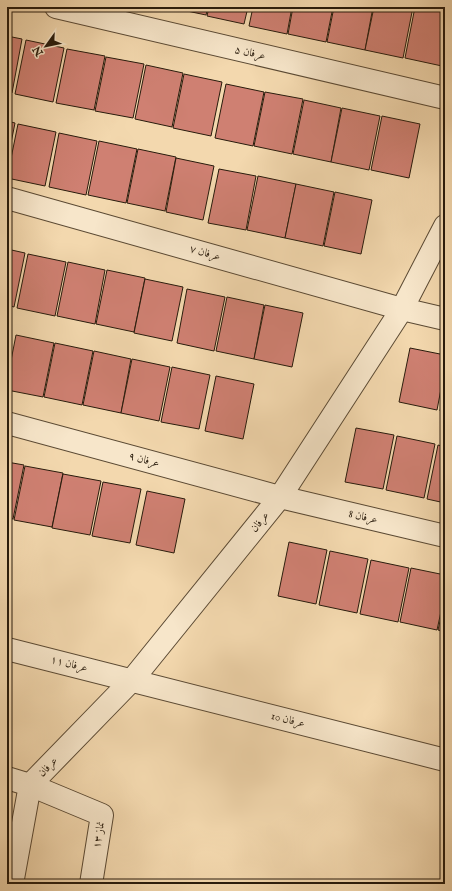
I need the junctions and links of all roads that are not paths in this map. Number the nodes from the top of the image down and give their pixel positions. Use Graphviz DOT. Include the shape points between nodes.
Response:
graph roads {
  1 [pos="56,7"];
  2 [pos="445,98"];
  3 [pos="7,198"];
  4 [pos="445,226"];
  5 [pos="402,309"];
  6 [pos="445,319"];
  7 [pos="7,423"];
  8 [pos="280,497"];
  9 [pos="445,536"];
  10 [pos="7,649"];
  11 [pos="132,680"];
  12 [pos="445,760"];
  13 [pos="7,778"];
  14 [pos="30,785"];
  15 [pos="12,884"];
  16 [pos="91,884"];
  1 -- 2 [label="street, عرفان ۵"];
  3 -- 5 [label="street, عرفان ۷"];
  4 -- 5 [label="street, عرفان"];
  5 -- 6 [label="street, عرفان ۷"];
  5 -- 8 [label="street, عرفان"];
  7 -- 8 [label="street, عرفان ۹"];
  8 -- 9 [label="street, عرفان 8"];
  8 -- 11 [label="street, عرفان"];
  10 -- 11 [label="street, عرفان ۱۱"];
  11 -- 12 [label="street, عرفان 10"];
  11 -- 14 [label="street, عرفان"];
  13 -- 14 [label="street"];
  14 -- 15 [label="street"];
  14 -- 16 [label="street, نماز ۱۳" via="102,815"];
}
